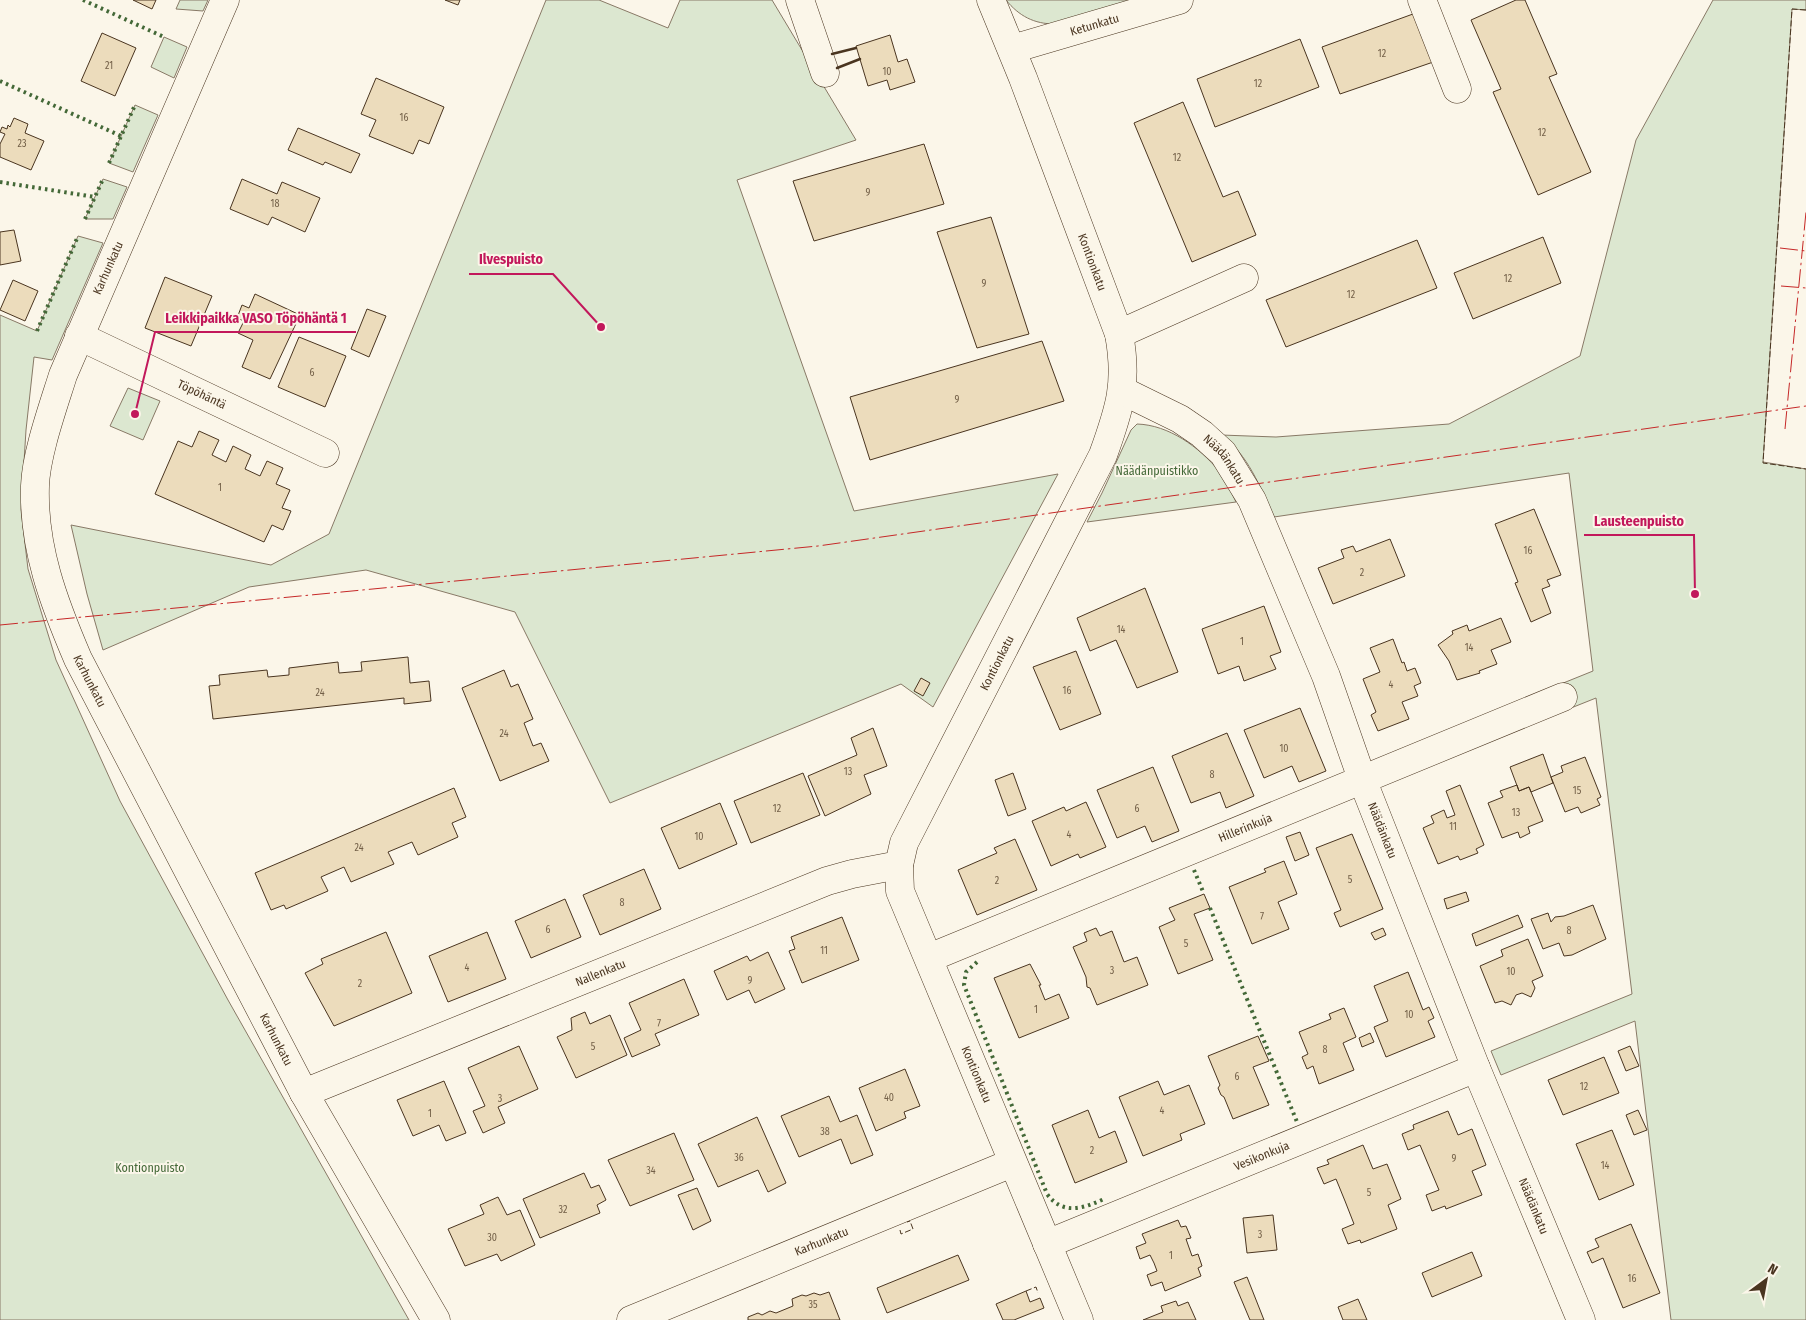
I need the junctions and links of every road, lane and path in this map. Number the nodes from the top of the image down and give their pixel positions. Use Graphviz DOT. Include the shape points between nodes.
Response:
graph roads {
  1 [pos="225,0"];
  2 [pos="800,0"];
  3 [pos="991,0"];
  4 [pos="1179,0"];
  5 [pos="1422,0"];
  6 [pos="1012,49"];
  7 [pos="825,73"];
  8 [pos="1457,89"];
  9 [pos="1244,278"];
  10 [pos="1119,334"];
  11 [pos="79,336"];
  12 [pos="1123,391"];
  13 [pos="325,453"];
  14 [pos="1563,697"];
  15 [pos="1362,780"];
  16 [pos="899,865"];
  17 [pos="929,958"];
  18 [pos="1476,1068"];
  19 [pos="304,1093"];
  20 [pos="1012,1163"];
  21 [pos="1048,1244"];
  22 [pos="436,1320"];
  23 [pos="631,1320"];
  24 [pos="1079,1320"];
  25 [pos="1580,1320"];
  1 -- 11 [label="street, Karhunkatu"];
  2 -- 7 [label="street"];
  3 -- 6 [label="street, Kontionkatu"];
  4 -- 6 [label="street, Ketunkatu"];
  5 -- 8 [label="street"];
  6 -- 10 [label="street, Kontionkatu"];
  9 -- 10 [label="street"];
  10 -- 12 [label="street, Kontionkatu" via="1124,361"];
  11 -- 13 [label="street, Töpöhäntä"];
  11 -- 19 [label="street, Karhunkatu" via="47,426 35,484 36,529 44,568 55,605 78,659"];
  12 -- 15 [label="street, Näädänkatu" via="1180,419 1202,434 1223,453 1239,476 1326,676"];
  12 -- 16 [label="street, Kontionkatu" via="1103,454 908,836"];
  14 -- 15 [label="street, Hillerinkuja"];
  15 -- 17 [label="street, Hillerinkuja"];
  15 -- 18 [label="street, Näädänkatu"];
  16 -- 17 [label="street, Kontionkatu" via="900,891"];
  16 -- 19 [label="street, Nallenkatu" via="827,881"];
  17 -- 20 [label="street, Kontionkatu"];
  18 -- 21 [label="street, Vesikonkuja"];
  18 -- 25 [label="street, Näädänkatu"];
  19 -- 22 [label="street, Karhunkatu"];
  20 -- 21 [label="street, Kontionkatu"];
  20 -- 23 [label="street, Karhunkatu"];
  21 -- 24 [label="street, Kontionkatu"];
}
